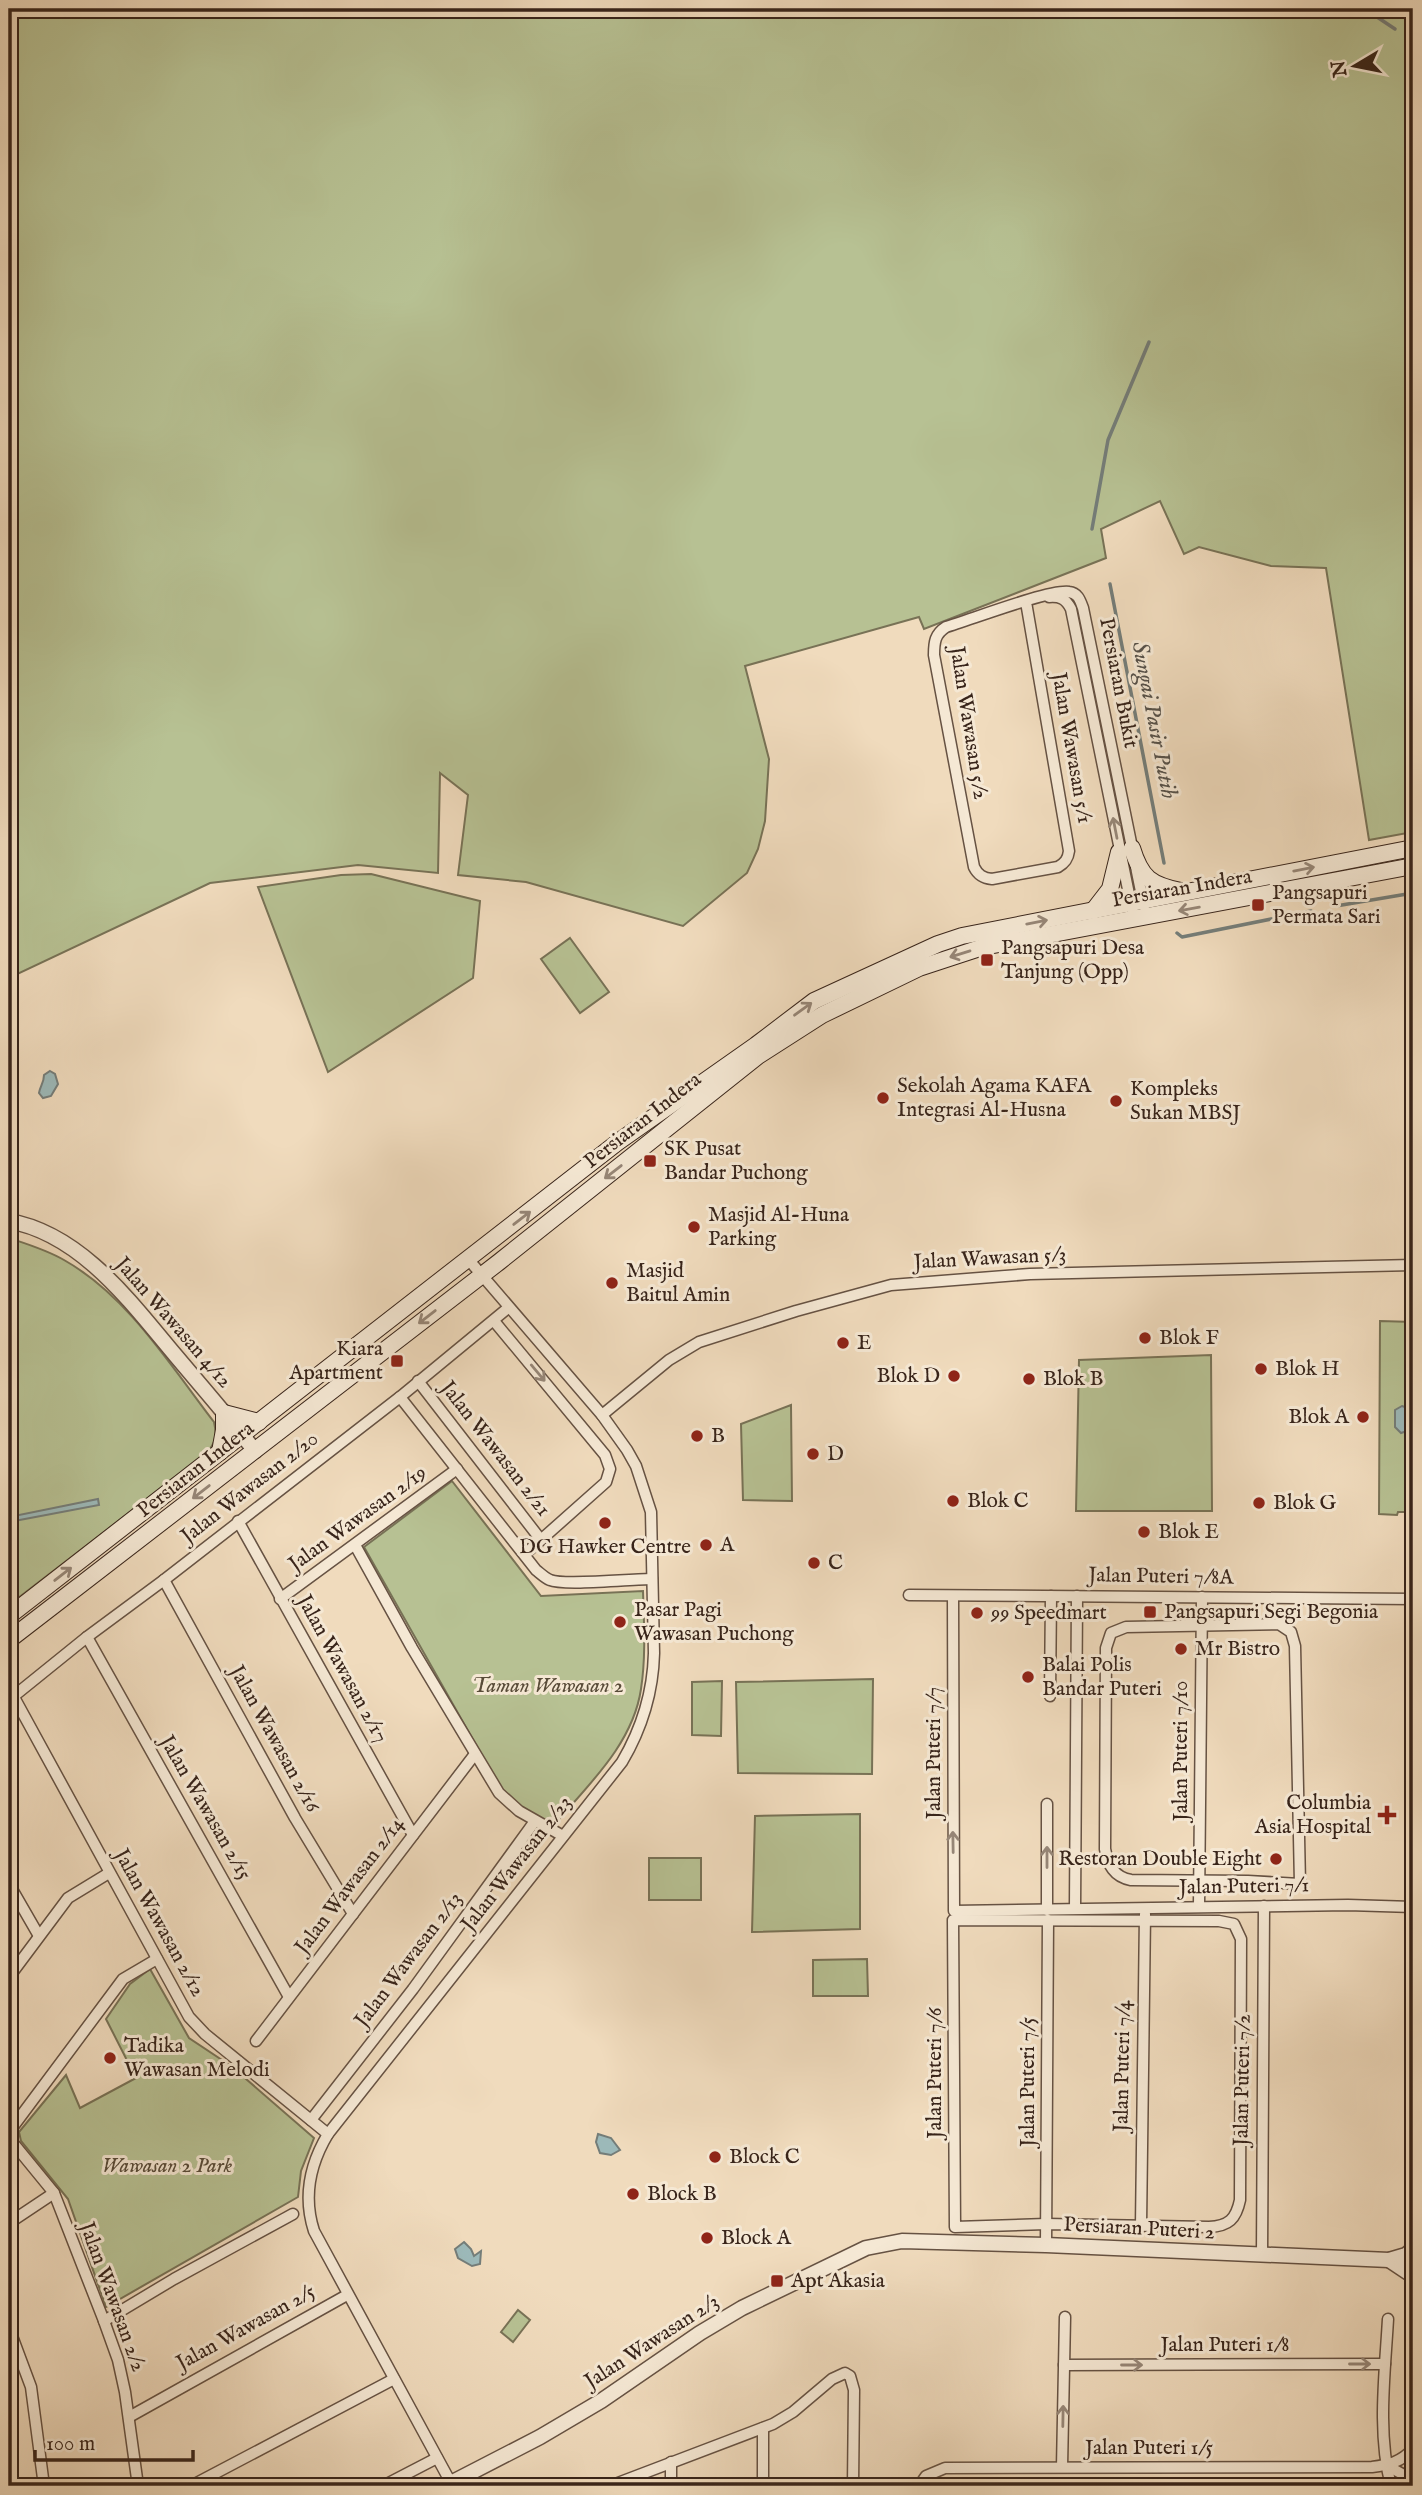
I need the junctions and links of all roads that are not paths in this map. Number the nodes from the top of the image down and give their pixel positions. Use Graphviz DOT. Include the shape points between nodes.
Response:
graph roads {
  1 [pos="1039,597"];
  2 [pos="1026,602"];
  3 [pos="1413,848"];
  4 [pos="1126,850"];
  5 [pos="1413,866"];
  6 [pos="1028,874"];
  7 [pos="1185,892"];
  8 [pos="1139,910"];
  9 [pos="1093,911"];
  10 [pos="9,1221"];
  11 [pos="468,1259"];
  12 [pos="1413,1265"];
  13 [pos="481,1275"];
  14 [pos="508,1308"];
  15 [pos="494,1321"];
  16 [pos="418,1381"];
  17 [pos="400,1397"];
  18 [pos="224,1413"];
  19 [pos="602,1415"];
  20 [pos="258,1422"];
  21 [pos="242,1434"];
  22 [pos="255,1451"];
  23 [pos="220,1452"];
  24 [pos="457,1469"];
  25 [pos="239,1521"];
  26 [pos="541,1540"];
  27 [pos="355,1545"];
  28 [pos="525,1554"];
  29 [pos="652,1578"];
  30 [pos="164,1580"];
  31 [pos="909,1595"];
  32 [pos="953,1596"];
  33 [pos="1051,1596"];
  34 [pos="1077,1596"];
  35 [pos="1202,1597"];
  36 [pos="280,1599"];
  37 [pos="1413,1599"];
  38 [pos="9,1616"];
  39 [pos="1201,1626"];
  40 [pos="87,1637"];
  41 [pos="9,1640"];
  42 [pos="10,1694"];
  43 [pos="1049,1696"];
  44 [pos="475,1754"];
  45 [pos="1047,1804"];
  46 [pos="535,1821"];
  47 [pos="413,1835"];
  48 [pos="563,1836"];
  49 [pos="109,1873"];
  50 [pos="1199,1880"];
  51 [pos="9,1884"];
  52 [pos="1199,1906"];
  53 [pos="1264,1906"];
  54 [pos="1413,1907"];
  55 [pos="1144,1908"];
  56 [pos="1075,1909"];
  57 [pos="353,1914"];
  58 [pos="954,1915"];
  59 [pos="1047,1915"];
  60 [pos="1144,1921"];
  61 [pos="39,1936"];
  62 [pos="157,1959"];
  63 [pos="9,1977"];
  64 [pos="289,1997"];
  65 [pos="256,2041"];
  66 [pos="1262,2071"];
  67 [pos="1242,2072"];
  68 [pos="311,2120"];
  69 [pos="9,2132"];
  70 [pos="328,2134"];
  71 [pos="9,2138"];
  72 [pos="54,2193"];
  73 [pos="293,2214"];
  74 [pos="9,2222"];
  75 [pos="1046,2224"];
  76 [pos="1141,2226"];
  77 [pos="887,2242"];
  78 [pos="1046,2245"];
  79 [pos="1413,2249"];
  80 [pos="1262,2255"];
  81 [pos="1389,2260"];
  82 [pos="1413,2276"];
  83 [pos="347,2295"];
  84 [pos="1065,2317"];
  85 [pos="1388,2319"];
  86 [pos="104,2321"];
  87 [pos="9,2328"];
  88 [pos="1385,2364"];
  89 [pos="1064,2365"];
  90 [pos="394,2379"];
  91 [pos="129,2417"];
  92 [pos="763,2428"];
  93 [pos="1413,2449"];
  94 [pos="437,2458"];
  95 [pos="671,2462"];
  96 [pos="1386,2465"];
  97 [pos="1062,2467"];
  98 [pos="1413,2484"];
  99 [pos="448,2485"];
  100 [pos="44,2486"];
  101 [pos="138,2486"];
  102 [pos="191,2486"];
  103 [pos="383,2486"];
  104 [pos="610,2486"];
  105 [pos="671,2486"];
  106 [pos="763,2486"];
  107 [pos="853,2486"];
  108 [pos="919,2486"];
  109 [pos="1391,2486"];
  1 -- 2 [label="street, Jalan Wawasan 5/2"];
  1 -- 4 [label="street, Persiaran Bukit" via="1068,592 1080,598"];
  2 -- 6 [label="street, Jalan Wawasan 5/1" via="1069,850 1063,864"];
  2 -- 6 [label="street, Jalan Wawasan 5/2" via="946,627 939,631 934,645 974,867 992,879"];
  7 -- 3 [label="main road, Persiaran Indera, one-way"];
  4 -- 7 [label="main road" via="1141,873 1158,885"];
  4 -- 8 [label="street, Persiaran Bukit"];
  4 -- 9 [label="main road" via="1110,889"];
  5 -- 8 [label="main road, Persiaran Indera, one-way"];
  7 -- 8 [label="main road, Persiaran Indera"];
  8 -- 9 [label="main road, Persiaran Indera"];
  8 -- 13 [label="main road, Persiaran Indera, one-way" via="961,954 919,968 822,1015 758,1056"];
  11 -- 9 [label="main road, Persiaran Indera, one-way" via="618,1142 814,1001 962,936"];
  10 -- 18 [label="street, Jalan Wawasan 4/12" via="51,1237 100,1270"];
  11 -- 13 [label="street, Jalan Wawasan 2/23"];
  11 -- 20 [label="main road, Persiaran Indera"];
  12 -- 19 [label="street, Jalan Wawasan 5/3" via="1030,1274 891,1285 699,1342 669,1360"];
  13 -- 14 [label="street, Jalan Wawasan 2/23"];
  13 -- 22 [label="main road, Persiaran Indera, one-way"];
  14 -- 15 [label="street, Jalan Wawasan 2/20"];
  14 -- 19 [label="street, Jalan Wawasan 2/23"];
  15 -- 16 [label="street, Jalan Wawasan 2/20"];
  15 -- 26 [label="street, one-way" via="609,1461 606,1482"];
  16 -- 17 [label="street, Jalan Wawasan 2/20"];
  16 -- 26 [label="street, Jalan Wawasan 2/21"];
  17 -- 24 [label="street"];
  17 -- 25 [label="street, Jalan Wawasan 2/20"];
  18 -- 20 [label="main road"];
  18 -- 21 [label="street, Jalan Wawasan 4/12"];
  18 -- 23 [label="main road"];
  19 -- 29 [label="street, Jalan Wawasan 2/23" via="627,1450 648,1497"];
  20 -- 21 [label="main road, Persiaran Indera"];
  21 -- 22 [label="street, Jalan Wawasan 4/12"];
  21 -- 23 [label="main road, Persiaran Indera"];
  22 -- 41 [label="main road, Persiaran Indera, one-way"];
  38 -- 23 [label="main road, Persiaran Indera, one-way"];
  24 -- 27 [label="street, Jalan Wawasan 2/19"];
  24 -- 28 [label="street"];
  25 -- 30 [label="street, Jalan Wawasan 2/20"];
  25 -- 36 [label="street, Jalan Wawasan 2/17"];
  26 -- 28 [label="street"];
  27 -- 36 [label="street, Jalan Wawasan 2/19"];
  27 -- 44 [label="street"];
  28 -- 29 [label="street" via="550,1580"];
  29 -- 48 [label="street, Jalan Wawasan 2/23" via="653,1674 643,1719 622,1762"];
  30 -- 40 [label="street, Jalan Wawasan 2/20"];
  30 -- 57 [label="street, Jalan Wawasan 2/16"];
  31 -- 32 [label="street, Jalan Puteri 7/8A"];
  32 -- 33 [label="street, Jalan Puteri 7/8A"];
  58 -- 32 [label="street, Jalan Puteri 7/7, one-way"];
  33 -- 34 [label="street, Jalan Puteri 7/8A"];
  33 -- 43 [label="street"];
  34 -- 35 [label="street, Jalan Puteri 7/8A"];
  34 -- 56 [label="street"];
  35 -- 37 [label="street, Jalan Puteri 7/8A"];
  35 -- 39 [label="street, Jalan Puteri 7/10"];
  36 -- 47 [label="street, Jalan Wawasan 2/17"];
  39 -- 50 [label="street, Jalan Puteri 7/10"];
  39 -- 50 [label="street" via="1126,1627 1111,1633 1106,1648 1105,1849 1113,1871 1131,1880"];
  39 -- 50 [label="street" via="1279,1624 1291,1632 1300,1884"];
  40 -- 42 [label="street, Jalan Wawasan 2/20"];
  40 -- 64 [label="street, Jalan Wawasan 2/15"];
  42 -- 49 [label="street, Jalan Wawasan 2/12"];
  44 -- 46 [label="street" via="499,1793"];
  44 -- 47 [label="street, Jalan Wawasan 2/14"];
  59 -- 45 [label="street, Jalan Puteri 7/5, one-way"];
  46 -- 48 [label="street"];
  46 -- 68 [label="street, Jalan Wawasan 2/13"];
  47 -- 57 [label="street, Jalan Wawasan 2/14"];
  48 -- 70 [label="street, Jalan Wawasan 2/23"];
  49 -- 61 [label="street" via="68,1898"];
  49 -- 62 [label="street, Jalan Wawasan 2/12"];
  50 -- 52 [label="street, Jalan Puteri 7/10"];
  51 -- 61 [label="street"];
  52 -- 53 [label="street, Jalan Puteri 7/1"];
  52 -- 55 [label="street, Jalan Puteri 7/1"];
  53 -- 54 [label="street, Jalan Puteri 7/1"];
  53 -- 66 [label="street, Jalan Puteri 7/2"];
  55 -- 56 [label="street, Jalan Puteri 7/1"];
  55 -- 60 [label="street, Jalan Puteri 7/4"];
  56 -- 59 [label="street, Jalan Puteri 7/1"];
  57 -- 64 [label="street, Jalan Wawasan 2/14"];
  58 -- 59 [label="street, Jalan Puteri 7/1"];
  58 -- 75 [label="street, Jalan Puteri 7/6" via="955,2227"];
  59 -- 60 [label="street"];
  59 -- 75 [label="street, Jalan Puteri 7/5"];
  60 -- 67 [label="street" via="1234,1924 1241,1939"];
  60 -- 76 [label="street, Jalan Puteri 7/4"];
  61 -- 63 [label="street"];
  62 -- 68 [label="street, Jalan Wawasan 2/12" via="205,2034"];
  62 -- 69 [label="street" via="123,1979"];
  64 -- 65 [label="street, Jalan Wawasan 2/14"];
  66 -- 67 [label="street"];
  66 -- 80 [label="street, Jalan Puteri 7/2"];
  67 -- 76 [label="street" via="1240,2200 1235,2217 1228,2224 1209,2227"];
  68 -- 70 [label="street, Jalan Wawasan 2/12"];
  70 -- 83 [label="street, Jalan Wawasan 2/23" via="311,2174 310,2218"];
  71 -- 72 [label="street, Jalan Wawasan 2/2"];
  72 -- 74 [label="street"];
  72 -- 86 [label="street, Jalan Wawasan 2/2"];
  73 -- 86 [label="street"];
  75 -- 76 [label="street"];
  75 -- 78 [label="street, Jalan Puteri 7/5"];
  77 -- 78 [label="street, Persiaran Puteri 2"];
  77 -- 99 [label="street, Jalan Wawasan 2/3" via="817,2270 723,2318 601,2401"];
  78 -- 80 [label="street, Persiaran Puteri 2"];
  79 -- 81 [label="street, Persiaran Puteri 2"];
  80 -- 81 [label="street, Persiaran Puteri 2"];
  81 -- 82 [label="street"];
  83 -- 90 [label="street, Jalan Wawasan 2/23"];
  83 -- 91 [label="street, Jalan Wawasan 2/5"];
  84 -- 89 [label="street"];
  85 -- 88 [label="street"];
  86 -- 91 [label="street, Jalan Wawasan 2/2" via="118,2360"];
  87 -- 100 [label="street" via="31,2387"];
  89 -- 88 [label="street, Jalan Puteri 1/8, one-way"];
  88 -- 96 [label="street"];
  97 -- 89 [label="street, one-way"];
  90 -- 94 [label="street, Jalan Wawasan 2/23"];
  90 -- 102 [label="street"];
  91 -- 101 [label="street, Jalan Wawasan 2/2"];
  92 -- 95 [label="street"];
  92 -- 106 [label="street"];
  92 -- 107 [label="street" via="793,2412 832,2379 845,2373 850,2376"];
  93 -- 96 [label="street"];
  94 -- 99 [label="street, Jalan Wawasan 2/23"];
  94 -- 103 [label="street"];
  95 -- 104 [label="street"];
  95 -- 105 [label="street"];
  96 -- 97 [label="street, Jalan Puteri 1/5"];
  96 -- 98 [label="street"];
  96 -- 109 [label="street"];
  97 -- 108 [label="street, Jalan Puteri 1/5" via="945,2468 926,2476"];
}
